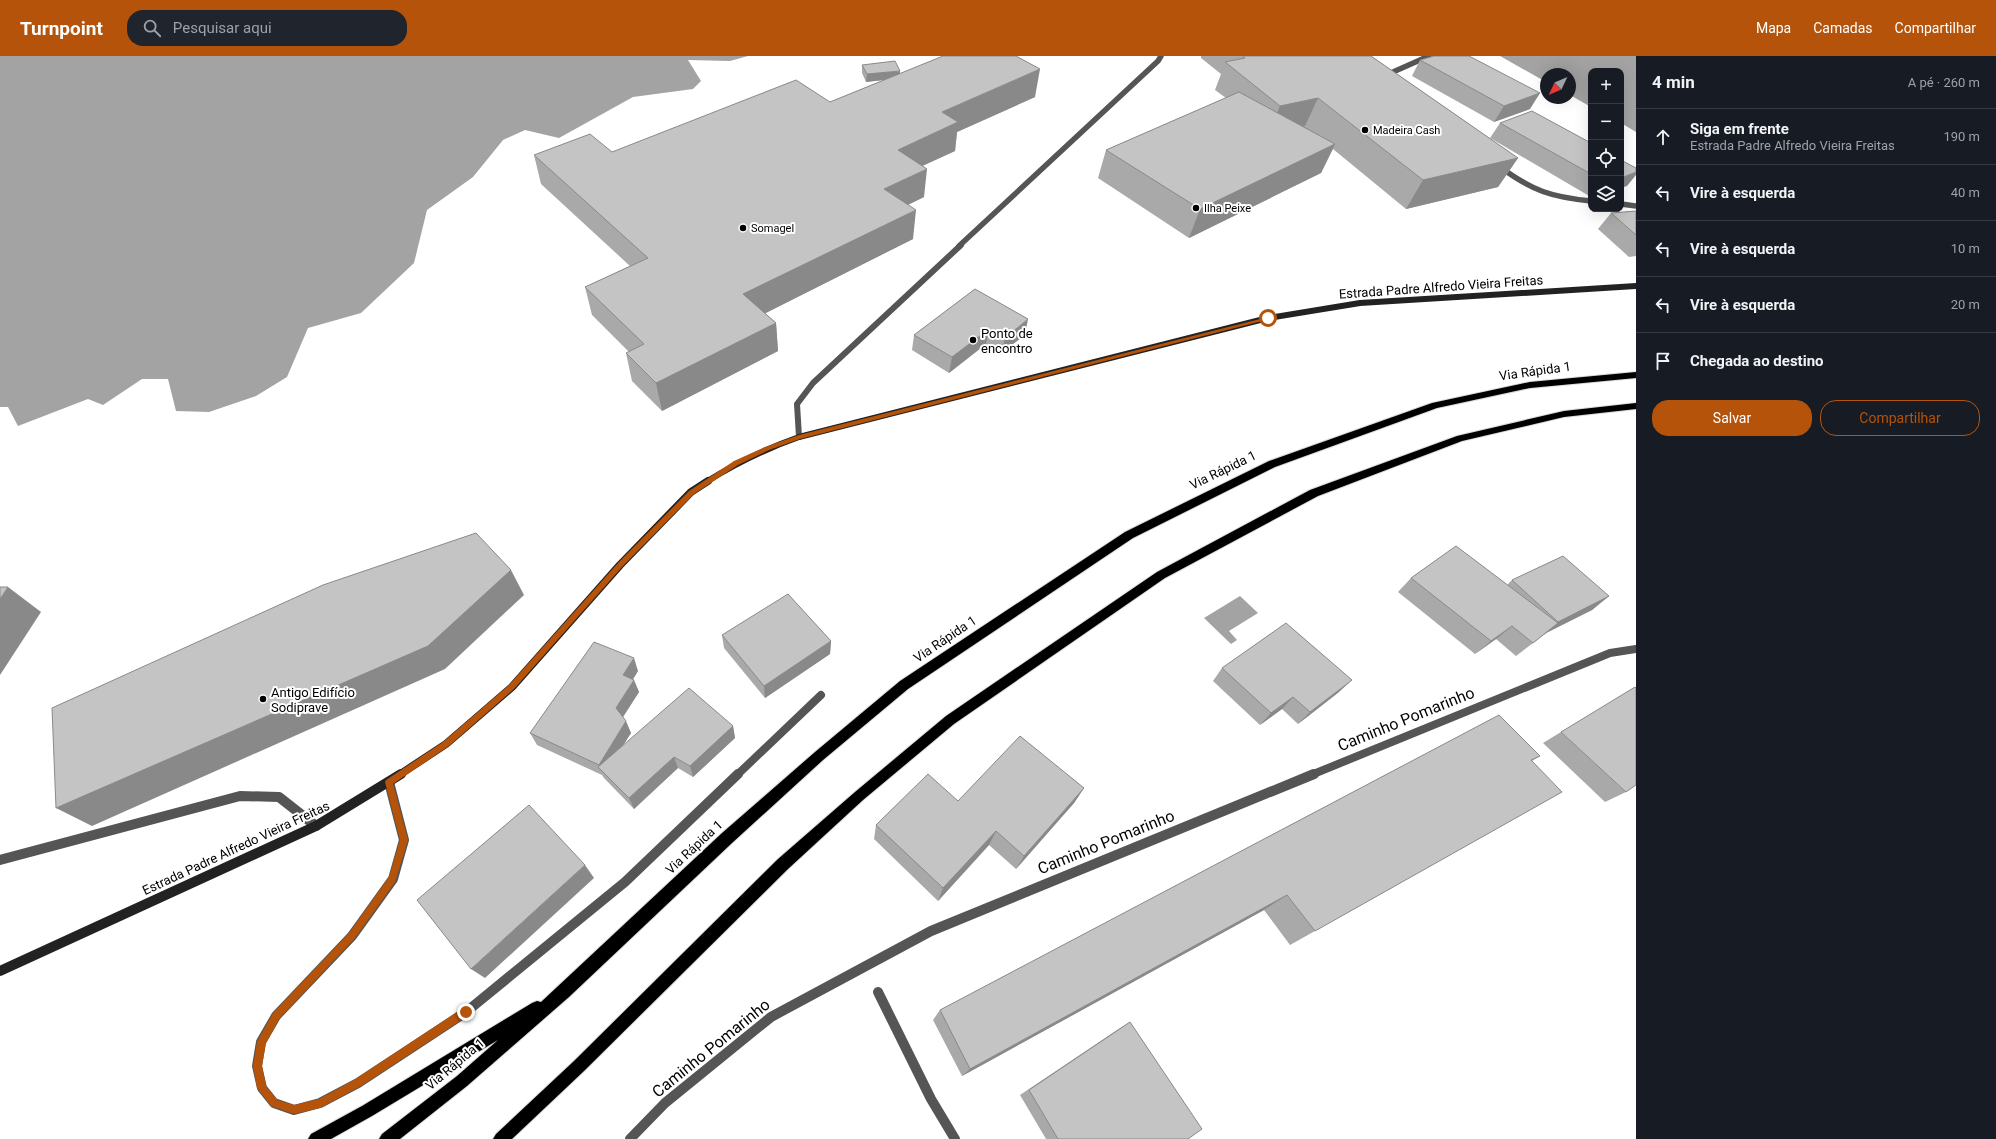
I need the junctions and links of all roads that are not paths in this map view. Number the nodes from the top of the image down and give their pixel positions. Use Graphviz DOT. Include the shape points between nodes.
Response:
graph roads {
  1 [pos="1161,56"];
  2 [pos="1428,56"];
  3 [pos="1385,80"];
  4 [pos="1492,161"];
  5 [pos="1588,201"];
  6 [pos="1624,204"];
  7 [pos="1636,206"];
  8 [pos="1636,286"];
  9 [pos="1636,375"];
  10 [pos="1636,406"];
  11 [pos="799,437"];
  12 [pos="1636,649"];
  13 [pos="821,695"];
  14 [pos="389,782"];
  15 [pos="316,826"];
  16 [pos="0,860"];
  17 [pos="0,971"];
  18 [pos="564,992"];
  19 [pos="878,992"];
  20 [pos="316,1139"];
  21 [pos="388,1139"];
  22 [pos="501,1139"];
  23 [pos="630,1139"];
  24 [pos="955,1139"];
  1 -- 11 [label="street" via="813,383 797,404"];
  2 -- 3 [label="street" via="1387,72 1383,76"];
  4 -- 5 [label="street" via="1524,184 1542,193 1559,198"];
  6 -- 7 [label="street"];
  8 -- 11 [label="main road, Estrada Padre Alfredo Vieira Freitas" via="1360,303 1268,318"];
  9 -- 18 [label="highway, Via Rápida 1" via="1530,385 1434,405 1272,464 1129,535 904,685 818,756"];
  10 -- 22 [label="highway" via="1564,414 1460,438 1314,492 1161,575 950,720 859,796 783,864 579,1066"];
  11 -- 14 [label="main road, Estrada Padre Alfredo Vieira Freitas" via="767,448 736,463 691,492 620,565 512,687 446,744"];
  12 -- 23 [label="street, Caminho Pomarinho" via="1610,653 931,931 771,1017 666,1103"];
  13 -- 14 [label="street" via="625,882 466,1012 358,1083 320,1103 294,1110 274,1103 262,1088 257,1066 261,1042 276,1016 352,936 392,879 404,840"];
  14 -- 15 [label="main road, Estrada Padre Alfredo Vieira Freitas"];
  15 -- 16 [label="street" via="279,797 240,796"];
  15 -- 17 [label="main road, Estrada Padre Alfredo Vieira Freitas"];
  18 -- 20 [label="highway"];
  18 -- 21 [label="highway, Via Rápida 1" via="462,1081"];
  19 -- 24 [label="street" via="931,1099"];
}
